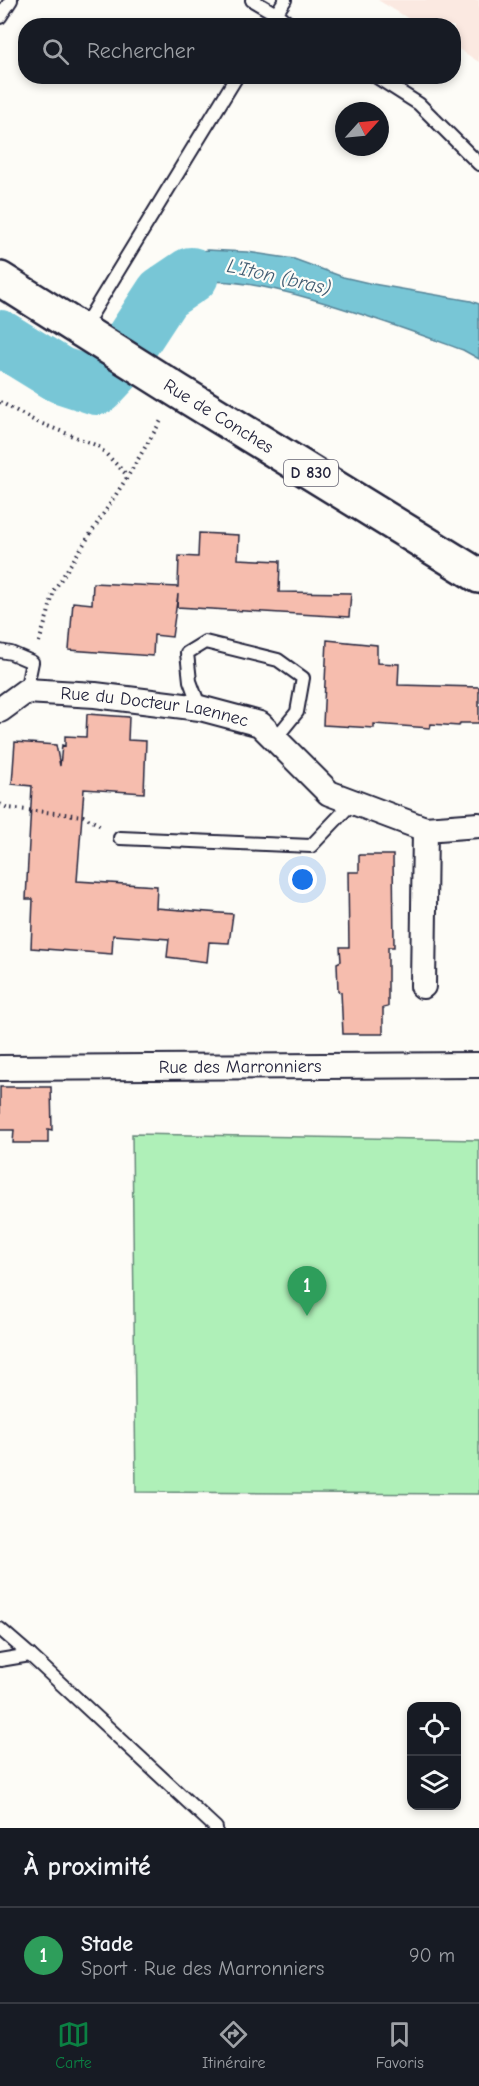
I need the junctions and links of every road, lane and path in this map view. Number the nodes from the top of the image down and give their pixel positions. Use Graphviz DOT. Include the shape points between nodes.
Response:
graph roads {
  1 [pos="11,0"];
  2 [pos="252,0"];
  3 [pos="285,0"];
  4 [pos="276,14"];
  5 [pos="0,17"];
  6 [pos="274,18"];
  7 [pos="282,18"];
  8 [pos="233,84"];
  9 [pos="388,84"];
  10 [pos="479,164"];
  11 [pos="0,279"];
  12 [pos="91,337"];
  13 [pos="178,391"];
  14 [pos="0,402"];
  15 [pos="128,476"];
  16 [pos="479,576"];
  17 [pos="0,651"];
  18 [pos="32,662"];
  19 [pos="26,691"];
  20 [pos="200,708"];
  21 [pos="0,710"];
  22 [pos="275,739"];
  23 [pos="353,802"];
  24 [pos="0,804"];
  25 [pos="479,825"];
  26 [pos="425,829"];
  27 [pos="120,838"];
  28 [pos="423,986"];
  29 [pos="479,1065"];
  30 [pos="0,1068"];
  31 [pos="0,1629"];
  32 [pos="30,1655"];
  33 [pos="0,1660"];
  34 [pos="216,1828"];
  1 -- 5 [label="lane"];
  2 -- 4 [label="lane"];
  3 -- 4 [label="lane"];
  4 -- 6 [label="lane"];
  4 -- 7 [label="lane"];
  8 -- 12 [label="lane"];
  9 -- 10 [label="lane" via="420,104"];
  11 -- 12 [label="main road, D 830"];
  12 -- 13 [label="main road, Rue de Conches / D 830"];
  13 -- 15 [label="path"];
  13 -- 16 [label="main road, Rue de Conches / D 830"];
  14 -- 15 [label="path" via="98,446"];
  15 -- 18 [label="path" via="54,590"];
  17 -- 18 [label="lane"];
  18 -- 19 [label="lane"];
  19 -- 20 [label="street, Rue du Docteur Laennec"];
  19 -- 21 [label="street"];
  20 -- 22 [label="street, Rue du Docteur Laennec" via="260,724"];
  20 -- 22 [label="lane" via="190,681 187,653 205,642 278,660 303,678 297,712"];
  22 -- 23 [label="street, Rue du Docteur Laennec" via="329,793"];
  23 -- 26 [label="street, Rue du Docteur Laennec"];
  23 -- 27 [label="lane" via="311,846"];
  24 -- 27 [label="path" via="83,816"];
  25 -- 26 [label="street, Rue du Docteur Laennec"];
  26 -- 28 [label="street"];
  29 -- 30 [label="street, Rue des Marronniers"];
  31 -- 32 [label="lane"];
  32 -- 33 [label="lane"];
  32 -- 34 [label="lane"];
}
